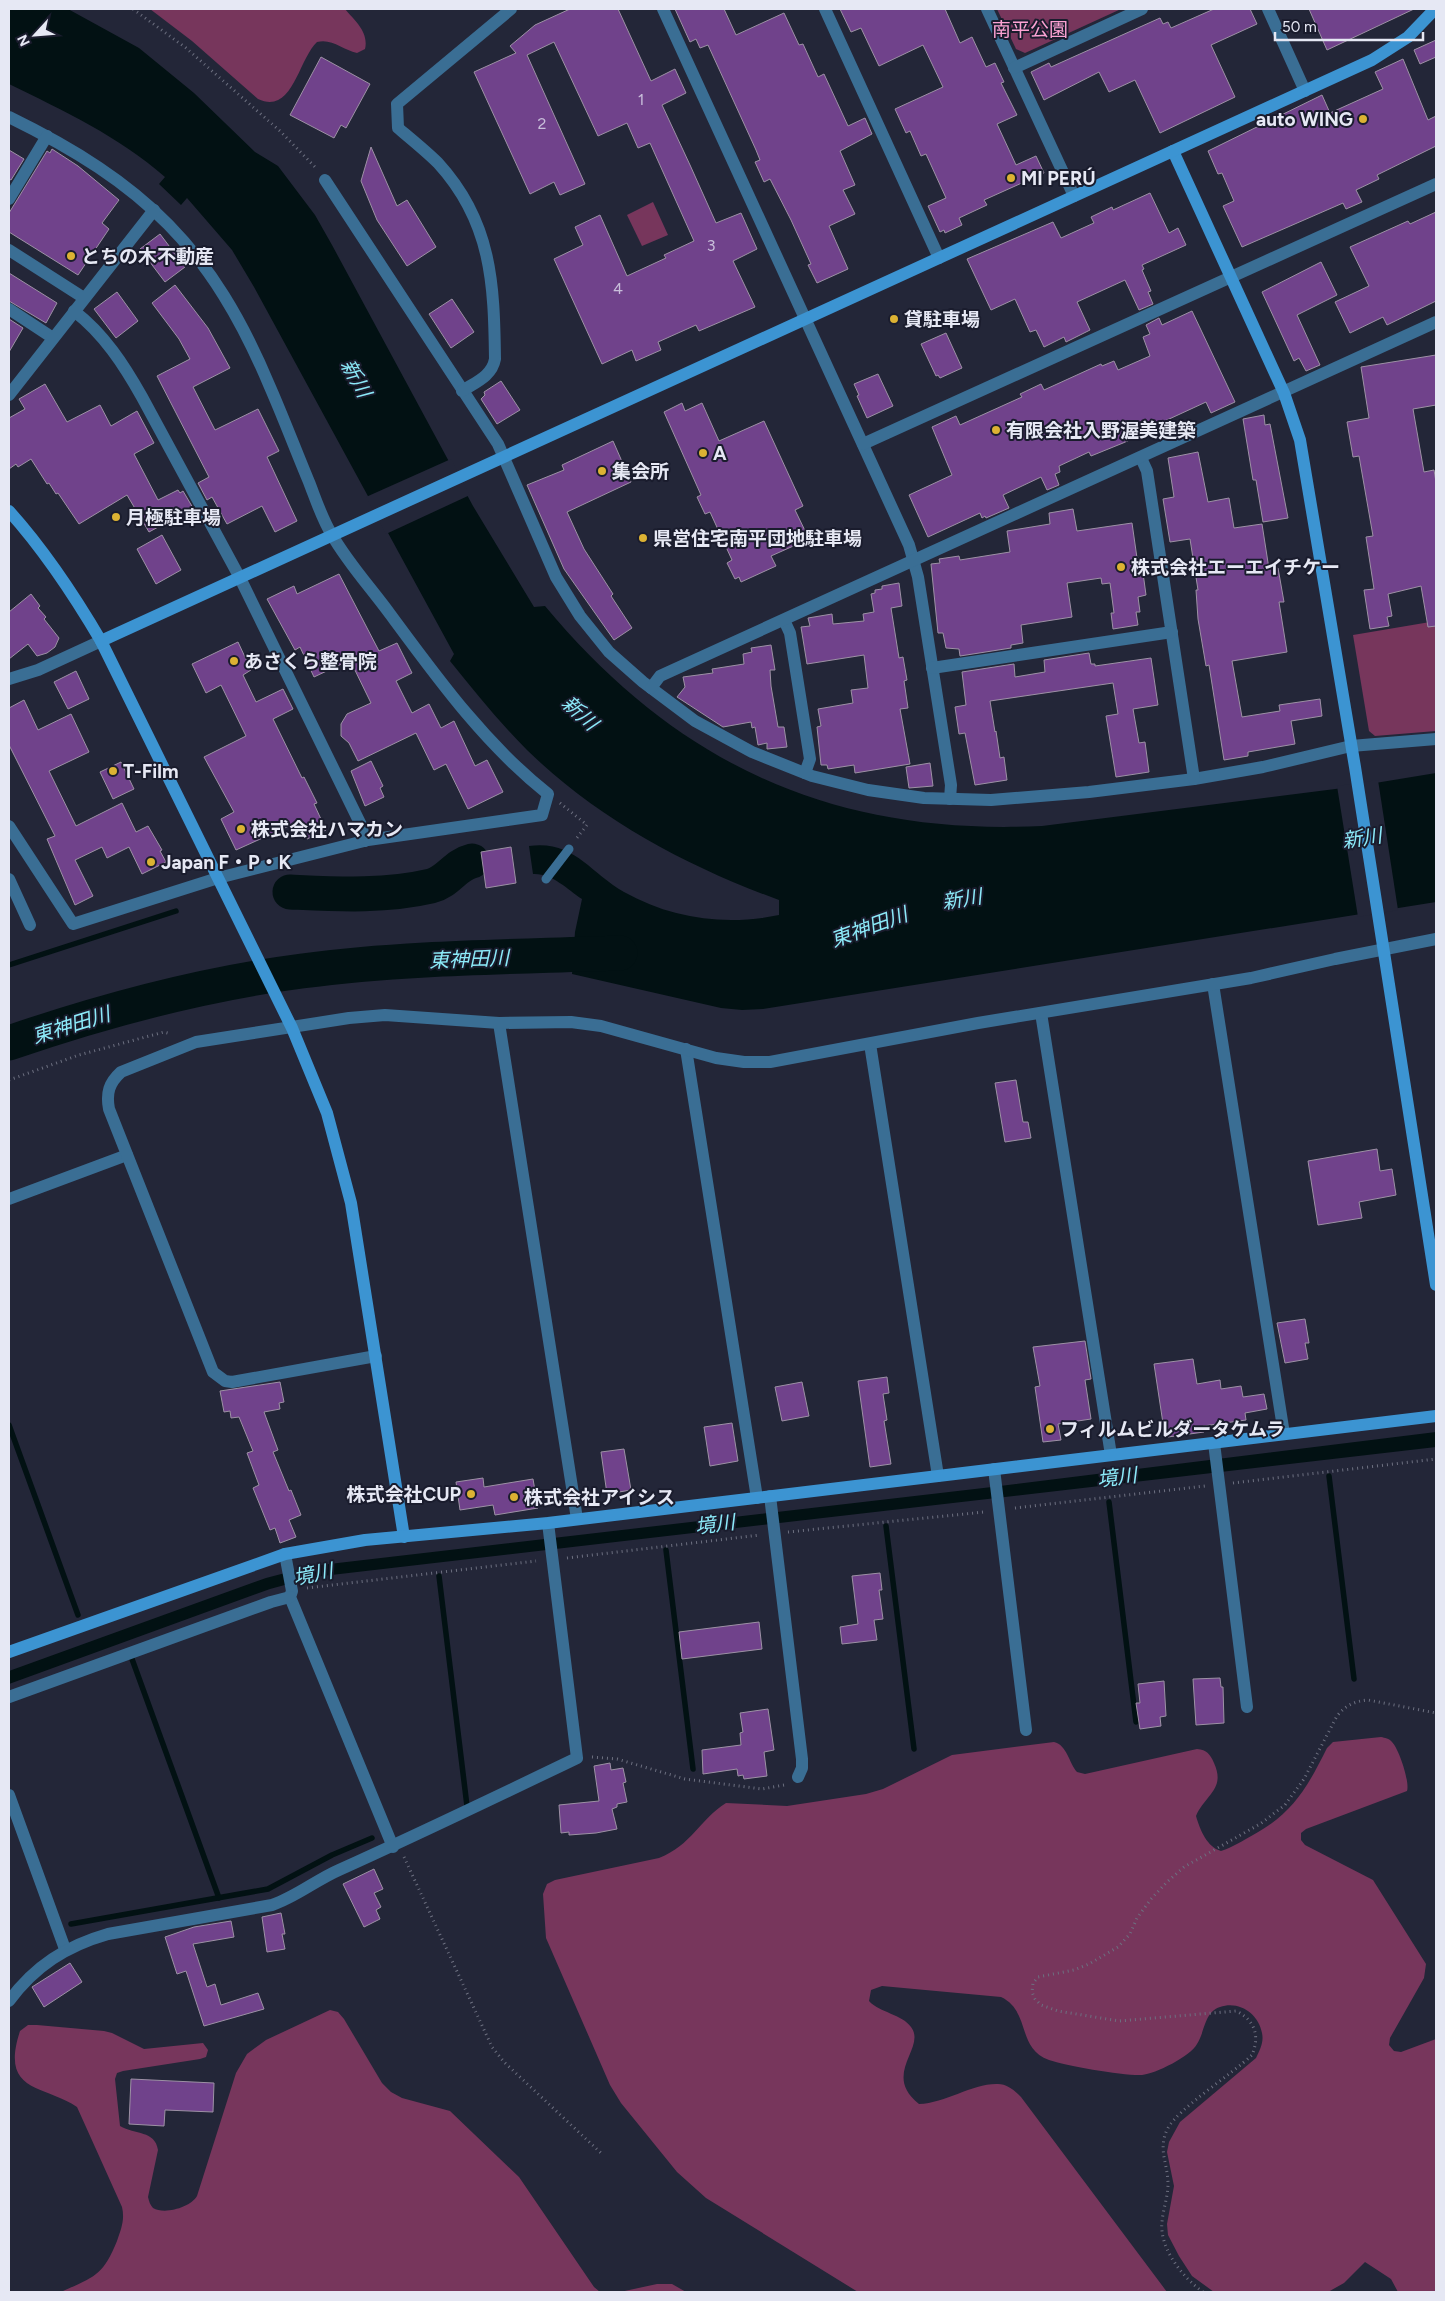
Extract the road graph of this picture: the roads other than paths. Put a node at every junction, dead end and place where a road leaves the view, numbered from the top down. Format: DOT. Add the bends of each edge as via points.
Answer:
graph roads {
  1 [pos="510,9"];
  2 [pos="663,9"];
  3 [pos="825,9"];
  4 [pos="987,9"];
  5 [pos="1142,9"];
  6 [pos="1268,9"];
  7 [pos="1435,9"];
  8 [pos="1014,68"];
  9 [pos="1305,91"];
  10 [pos="9,117"];
  11 [pos="47,136"];
  12 [pos="1173,151"];
  13 [pos="325,180"];
  14 [pos="1436,184"];
  15 [pos="1074,196"];
  16 [pos="9,199"];
  17 [pos="154,210"];
  18 [pos="9,250"];
  19 [pos="939,258"];
  20 [pos="1231,277"];
  21 [pos="84,298"];
  22 [pos="9,309"];
  23 [pos="74,310"];
  24 [pos="806,319"];
  25 [pos="1436,323"];
  26 [pos="53,338"];
  27 [pos="462,391"];
  28 [pos="1284,393"];
  29 [pos="9,395"];
  30 [pos="863,444"];
  31 [pos="504,457"];
  32 [pos="1141,458"];
  33 [pos="9,511"];
  34 [pos="332,536"];
  35 [pos="914,561"];
  36 [pos="240,578"];
  37 [pos="784,620"];
  38 [pos="1172,632"];
  39 [pos="101,642"];
  40 [pos="932,668"];
  41 [pos="9,679"];
  42 [pos="651,688"];
  43 [pos="1436,739"];
  44 [pos="1352,746"];
  45 [pos="805,773"];
  46 [pos="1194,778"];
  47 [pos="950,799"];
  48 [pos="9,826"];
  49 [pos="365,840"];
  50 [pos="569,848"];
  51 [pos="218,878"];
  52 [pos="9,879"];
  53 [pos="546,879"];
  54 [pos="30,926"];
  55 [pos="1436,939"];
  56 [pos="1383,949"];
  57 [pos="1212,984"];
  58 [pos="1041,1012"];
  59 [pos="499,1023"];
  60 [pos="292,1028"];
  61 [pos="870,1044"];
  62 [pos="686,1049"];
  63 [pos="127,1155"];
  64 [pos="9,1199"];
  65 [pos="1436,1285"];
  66 [pos="376,1356"];
  67 [pos="1436,1418"];
  68 [pos="1284,1434"];
  69 [pos="1215,1448"];
  70 [pos="1111,1455"];
  71 [pos="994,1475"];
  72 [pos="938,1476"];
  73 [pos="757,1498"];
  74 [pos="770,1501"];
  75 [pos="577,1519"];
  76 [pos="548,1528"];
  77 [pos="404,1536"];
  78 [pos="286,1560"];
  79 [pos="291,1592"];
  80 [pos="9,1652"];
  81 [pos="9,1698"];
  82 [pos="1247,1707"];
  83 [pos="1026,1730"];
  84 [pos="798,1777"];
  85 [pos="9,1795"];
  86 [pos="395,1846"];
  87 [pos="66,1950"];
  88 [pos="9,2001"];
  1 -- 27 [label="street" via="397,104 398,128 437,163 465,199 484,240 490,262 493,369"];
  2 -- 24 [label="street"];
  3 -- 19 [label="street"];
  4 -- 8 [label="street"];
  5 -- 8 [label="street"];
  6 -- 9 [label="street"];
  7 -- 9 [label="street" via="1391,50"];
  8 -- 15 [label="street"];
  9 -- 12 [label="street"];
  10 -- 11 [label="street"];
  11 -- 16 [label="street"];
  11 -- 17 [label="street" via="101,168"];
  12 -- 15 [label="street"];
  12 -- 20 [label="street"];
  13 -- 27 [label="street"];
  14 -- 20 [label="street"];
  15 -- 19 [label="street"];
  17 -- 21 [label="street"];
  17 -- 34 [label="street" via="195,254 233,309 258,360"];
  18 -- 21 [label="street"];
  19 -- 24 [label="street"];
  20 -- 28 [label="street"];
  20 -- 30 [label="street"];
  21 -- 23 [label="street"];
  22 -- 26 [label="street"];
  23 -- 26 [label="street"];
  23 -- 36 [label="street" via="106,341 126,368"];
  24 -- 30 [label="street"];
  24 -- 31 [label="street"];
  25 -- 28 [label="street"];
  26 -- 29 [label="street"];
  27 -- 31 [label="street"];
  28 -- 32 [label="street"];
  28 -- 44 [label="street" via="1306,468"];
  30 -- 35 [label="street"];
  31 -- 34 [label="street"];
  31 -- 42 [label="street" via="567,597 609,652"];
  32 -- 35 [label="street"];
  32 -- 38 [label="street" via="1147,472"];
  33 -- 39 [label="street" via="52,563"];
  34 -- 36 [label="street"];
  34 -- 49 [label="street" via="466,715 506,758 548,794 542,815"];
  35 -- 37 [label="street"];
  35 -- 40 [label="street"];
  36 -- 39 [label="street"];
  36 -- 49 [label="street" via="361,825"];
  37 -- 42 [label="street" via="660,676"];
  37 -- 45 [label="street" via="790,633 810,759"];
  38 -- 40 [label="street"];
  38 -- 46 [label="street"];
  39 -- 41 [label="street"];
  39 -- 51 [label="street"];
  40 -- 47 [label="street" via="951,785"];
  42 -- 45 [label="street" via="695,721 723,737"];
  43 -- 44 [label="street"];
  44 -- 46 [label="street" via="1263,767"];
  44 -- 56 [label="street"];
  45 -- 47 [label="street" via="868,790"];
  46 -- 47 [label="street" via="1040,797"];
  48 -- 51 [label="street" via="73,924"];
  49 -- 51 [label="street"];
  50 -- 53 [label="lane"];
  51 -- 60 [label="street"];
  52 -- 54 [label="street"];
  55 -- 56 [label="street"];
  56 -- 57 [label="street"];
  56 -- 65 [label="street"];
  57 -- 58 [label="street"];
  57 -- 68 [label="street"];
  58 -- 61 [label="street"];
  58 -- 70 [label="street"];
  59 -- 60 [label="street" via="385,1015"];
  59 -- 62 [label="street" via="571,1022 601,1026"];
  59 -- 75 [label="street"];
  60 -- 63 [label="street" via="196,1042 121,1072 109,1088 108,1104"];
  60 -- 66 [label="street" via="317,1084 342,1165"];
  61 -- 62 [label="street" via="770,1062 716,1058"];
  61 -- 72 [label="street"];
  62 -- 73 [label="street"];
  63 -- 64 [label="street"];
  63 -- 66 [label="street" via="210,1366 218,1378 232,1382"];
  66 -- 77 [label="street"];
  67 -- 68 [label="street"];
  68 -- 69 [label="street"];
  69 -- 70 [label="street"];
  69 -- 82 [label="street"];
  70 -- 71 [label="street"];
  71 -- 72 [label="street"];
  71 -- 83 [label="street"];
  72 -- 74 [label="street"];
  73 -- 74 [label="street"];
  73 -- 75 [label="street"];
  74 -- 84 [label="street" via="802,1758"];
  75 -- 76 [label="street"];
  76 -- 77 [label="street"];
  76 -- 86 [label="street" via="577,1758"];
  77 -- 78 [label="street"];
  78 -- 79 [label="street"];
  78 -- 80 [label="street"];
  79 -- 81 [label="street"];
  79 -- 86 [label="street"];
  85 -- 87 [label="street"];
  86 -- 87 [label="street" via="339,1870 272,1905 108,1934"];
  87 -- 88 [label="street" via="34,1972"];
}
